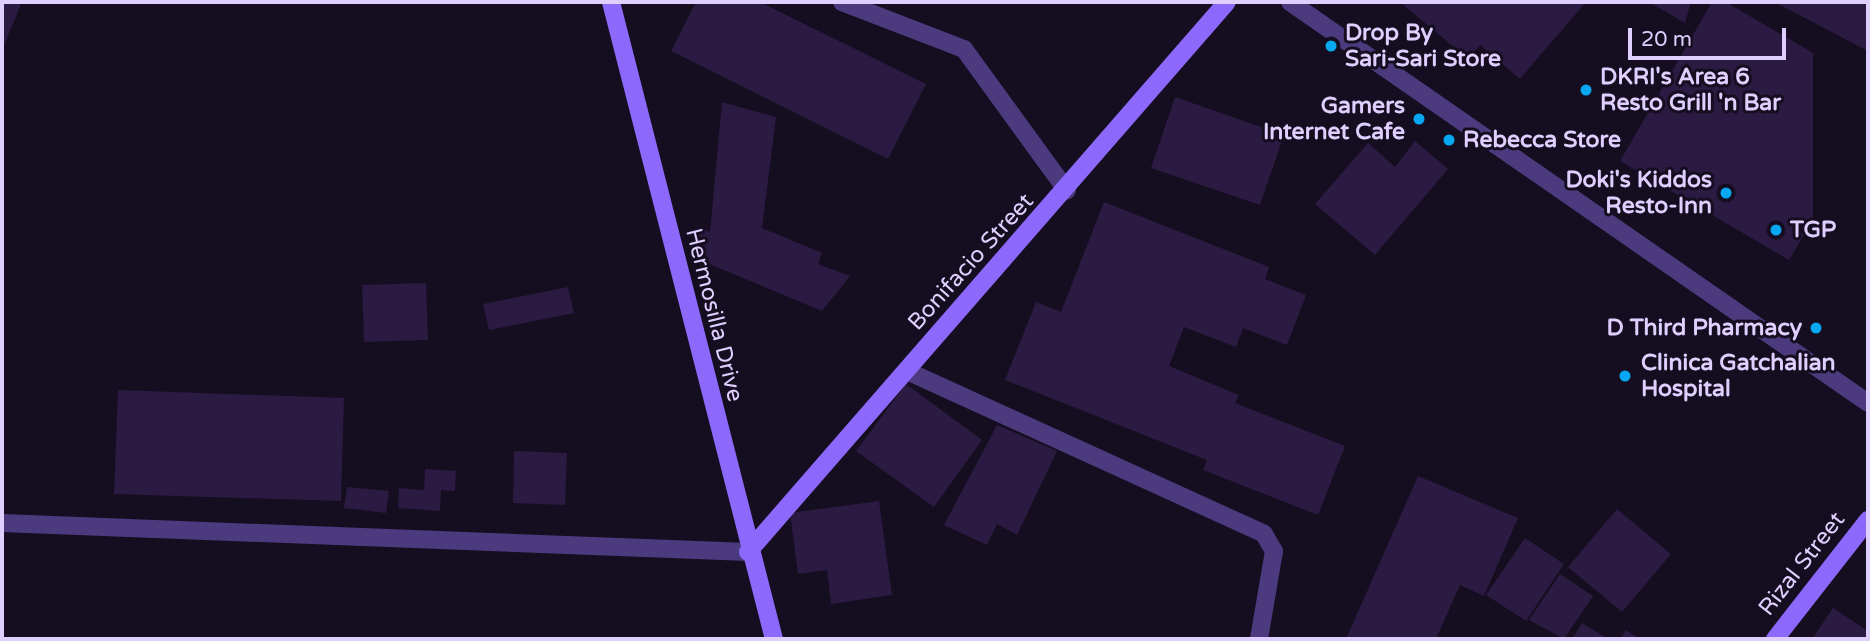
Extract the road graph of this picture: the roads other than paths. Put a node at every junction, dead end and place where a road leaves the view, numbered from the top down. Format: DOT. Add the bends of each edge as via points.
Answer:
graph roads {
  1 [pos="611,2"];
  2 [pos="842,2"];
  3 [pos="1227,2"];
  4 [pos="1290,2"];
  5 [pos="1067,191"];
  6 [pos="906,371"];
  7 [pos="1868,403"];
  8 [pos="1868,520"];
  9 [pos="2,523"];
  10 [pos="748,552"];
  11 [pos="774,639"];
  12 [pos="1259,639"];
  13 [pos="1775,639"];
  1 -- 10 [label="street, Hermosilla Drive"];
  2 -- 5 [label="street" via="964,49"];
  3 -- 5 [label="street, Bonifacio Street"];
  4 -- 7 [label="street"];
  5 -- 6 [label="street, Bonifacio Street"];
  6 -- 10 [label="street, Bonifacio Street"];
  6 -- 12 [label="street" via="1264,534 1274,551"];
  8 -- 13 [label="street, Rizal Street"];
  9 -- 10 [label="street"];
  10 -- 11 [label="street, Hermosilla Drive"];
}
